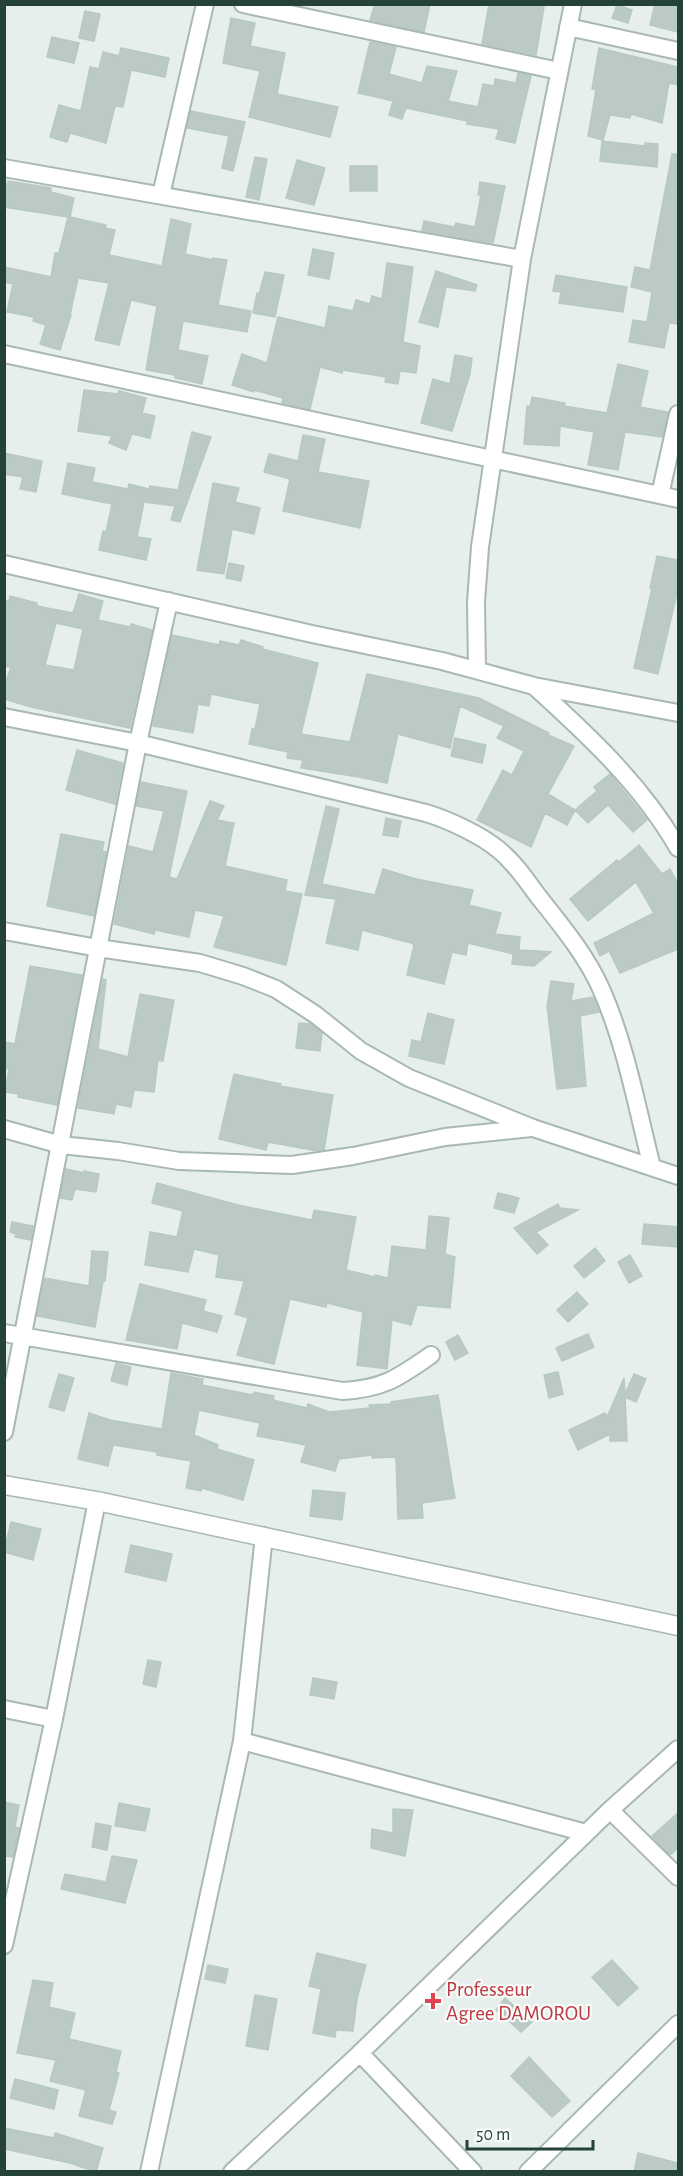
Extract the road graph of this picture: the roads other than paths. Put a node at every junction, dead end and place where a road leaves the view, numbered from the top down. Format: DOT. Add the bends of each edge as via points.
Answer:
graph roads {
  1 [pos="205,4"];
  2 [pos="243,4"];
  3 [pos="573,4"];
  4 [pos="568,27"];
  5 [pos="678,51"];
  6 [pos="559,71"];
  7 [pos="4,168"];
  8 [pos="161,195"];
  9 [pos="522,259"];
  10 [pos="4,354"];
  11 [pos="678,414"];
  12 [pos="494,460"];
  13 [pos="660,495"];
  14 [pos="678,499"];
  15 [pos="4,564"];
  16 [pos="169,601"];
  17 [pos="477,670"];
  18 [pos="534,686"];
  19 [pos="678,713"];
  20 [pos="4,717"];
  21 [pos="138,743"];
  22 [pos="678,848"];
  23 [pos="4,931"];
  24 [pos="98,948"];
  25 [pos="533,1128"];
  26 [pos="4,1129"];
  27 [pos="61,1145"];
  28 [pos="652,1167"];
  29 [pos="678,1176"];
  30 [pos="4,1333"];
  31 [pos="21,1337"];
  32 [pos="431,1355"];
  33 [pos="4,1432"];
  34 [pos="4,1485"];
  35 [pos="97,1501"];
  36 [pos="264,1536"];
  37 [pos="678,1626"];
  38 [pos="4,1709"];
  39 [pos="54,1719"];
  40 [pos="242,1741"];
  41 [pos="678,1749"];
  42 [pos="610,1810"];
  43 [pos="586,1833"];
  44 [pos="678,1877"];
  45 [pos="9,1897"];
  46 [pos="4,1945"];
  47 [pos="678,2024"];
  48 [pos="360,2053"];
  49 [pos="149,2172"];
  50 [pos="232,2172"];
  51 [pos="473,2172"];
  52 [pos="528,2172"];
  1 -- 8 [label="street"];
  2 -- 6 [label="street"];
  3 -- 4 [label="street"];
  4 -- 5 [label="street"];
  4 -- 6 [label="street"];
  6 -- 9 [label="street"];
  7 -- 8 [label="street"];
  8 -- 9 [label="street"];
  9 -- 12 [label="street"];
  10 -- 12 [label="street"];
  11 -- 13 [label="street"];
  12 -- 13 [label="street"];
  12 -- 17 [label="street" via="478,573"];
  13 -- 14 [label="street"];
  15 -- 16 [label="street"];
  16 -- 17 [label="street"];
  16 -- 21 [label="street"];
  17 -- 18 [label="street"];
  18 -- 19 [label="street"];
  18 -- 22 [label="street" via="622,772"];
  20 -- 21 [label="street"];
  21 -- 24 [label="street"];
  21 -- 28 [label="street" via="426,813 500,850 575,944 601,988 615,1026"];
  23 -- 24 [label="street"];
  24 -- 25 [label="street" via="200,963 276,989 361,1051 409,1078"];
  24 -- 27 [label="street"];
  25 -- 27 [label="street" via="445,1137 292,1165 179,1161"];
  25 -- 28 [label="street"];
  26 -- 27 [label="street"];
  27 -- 31 [label="street"];
  28 -- 29 [label="street"];
  30 -- 31 [label="street"];
  31 -- 32 [label="street" via="342,1391 382,1385"];
  31 -- 33 [label="street"];
  34 -- 35 [label="street"];
  35 -- 36 [label="street"];
  35 -- 39 [label="street"];
  36 -- 37 [label="street"];
  36 -- 40 [label="street"];
  38 -- 39 [label="street"];
  39 -- 45 [label="street"];
  40 -- 43 [label="street"];
  40 -- 49 [label="street"];
  41 -- 42 [label="street"];
  42 -- 43 [label="street"];
  42 -- 44 [label="street"];
  43 -- 48 [label="street"];
  45 -- 46 [label="street"];
  47 -- 52 [label="street"];
  48 -- 50 [label="street"];
  48 -- 51 [label="street"];
}
